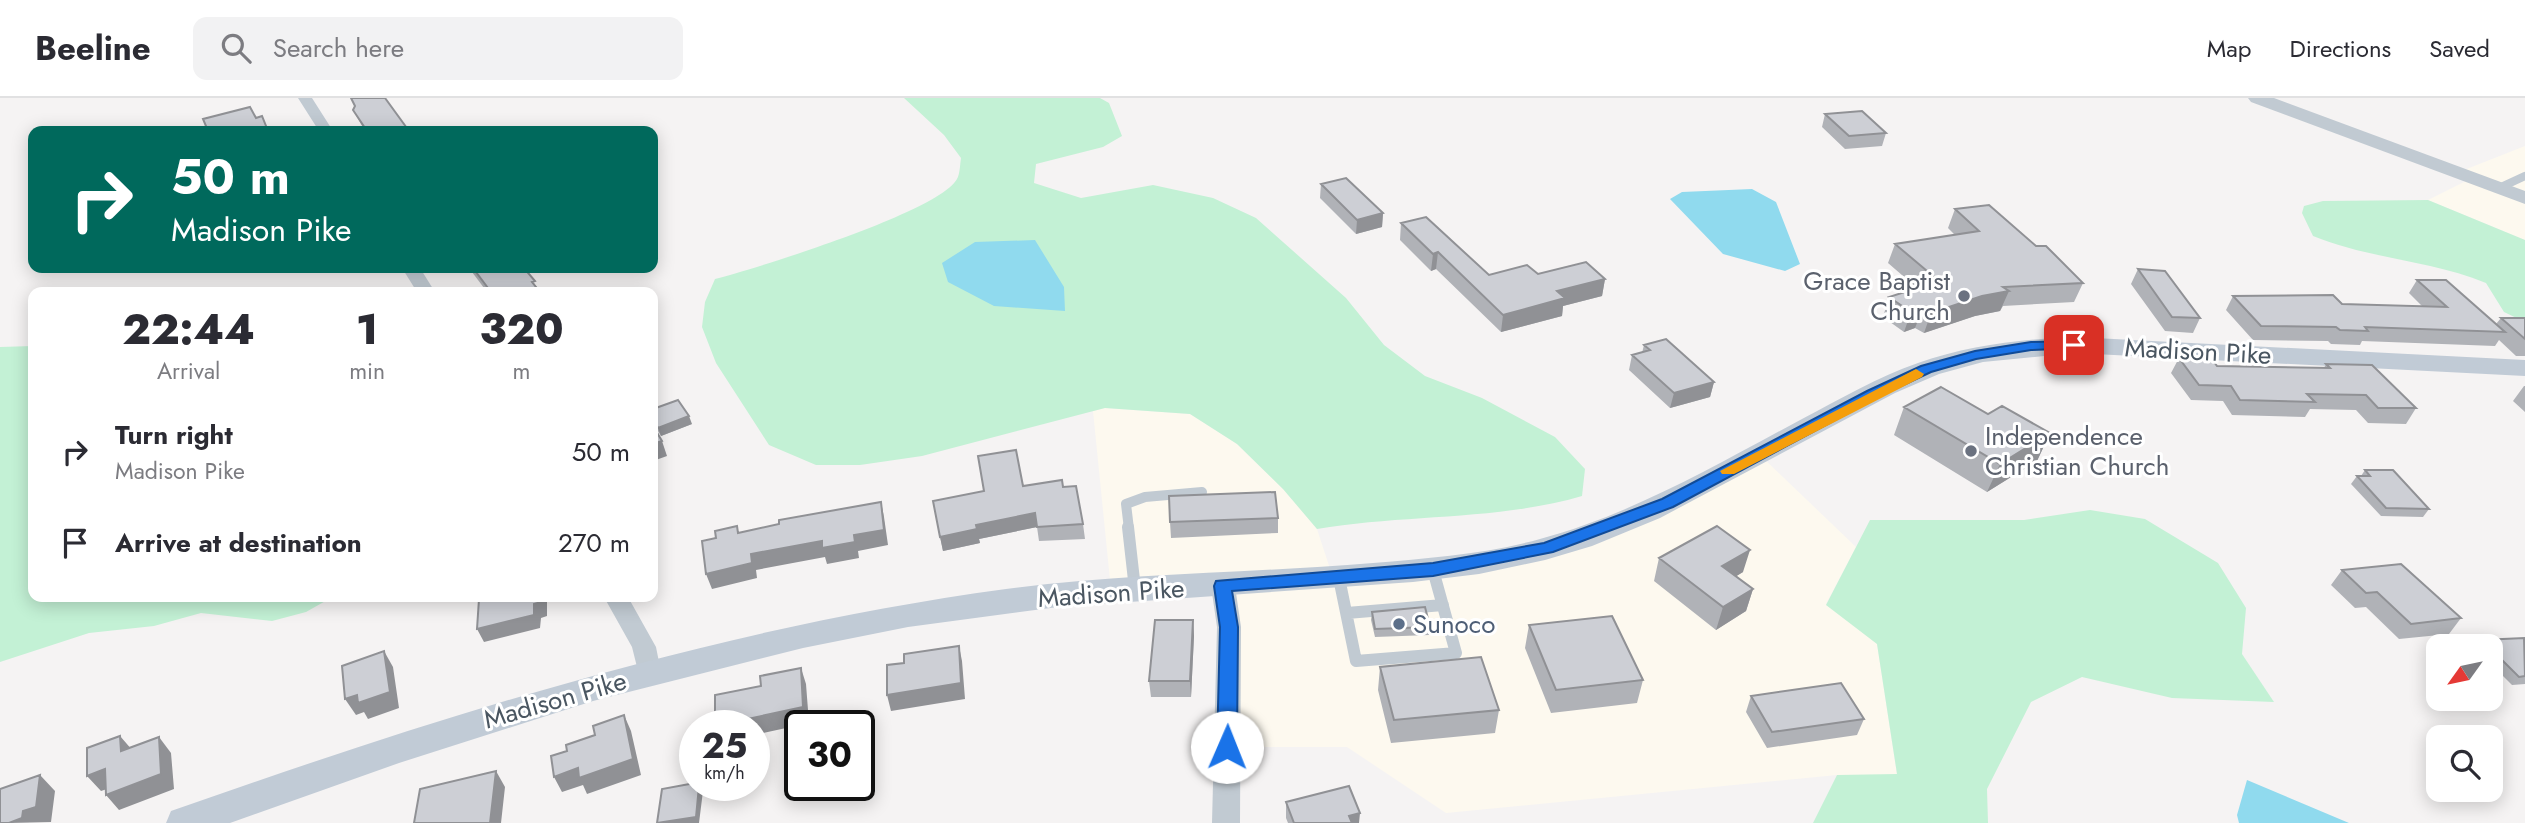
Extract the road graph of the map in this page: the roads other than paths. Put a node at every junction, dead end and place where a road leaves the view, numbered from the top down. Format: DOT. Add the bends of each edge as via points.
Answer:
graph roads {
  1 [pos="305,98"];
  2 [pos="2257,98"];
  3 [pos="323,126"];
  4 [pos="2525,176"];
  5 [pos="2498,188"];
  6 [pos="2525,198"];
  7 [pos="2525,368"];
  8 [pos="1202,492"];
  9 [pos="1433,569"];
  10 [pos="1339,578"];
  11 [pos="1223,586"];
  12 [pos="1135,589"];
  13 [pos="619,602"];
  14 [pos="1443,605"];
  15 [pos="1347,613"];
  16 [pos="649,672"];
  17 [pos="184,823"];
  18 [pos="1226,823"];
  1 -- 3 [label="street"];
  2 -- 5 [label="street"];
  4 -- 5 [label="lane"];
  5 -- 6 [label="street"];
  7 -- 9 [label="main road, Madison Pike" via="2074,345 1975,355 1926,369 1872,394 1667,503 1599,531 1500,559"];
  8 -- 12 [label="lane" via="1126,504"];
  9 -- 10 [label="main road, Madison Pike"];
  9 -- 14 [label="lane"];
  10 -- 11 [label="main road, Madison Pike"];
  10 -- 15 [label="lane"];
  11 -- 12 [label="main road, Madison Pike"];
  11 -- 18 [label="street" via="1229,627"];
  12 -- 16 [label="main road, Madison Pike" via="1011,600 912,616"];
  13 -- 16 [label="street" via="644,647"];
  14 -- 15 [label="lane"];
  14 -- 15 [label="lane" via="1456,653 1356,661"];
  16 -- 17 [label="main road, Madison Pike" via="425,738"];
}
